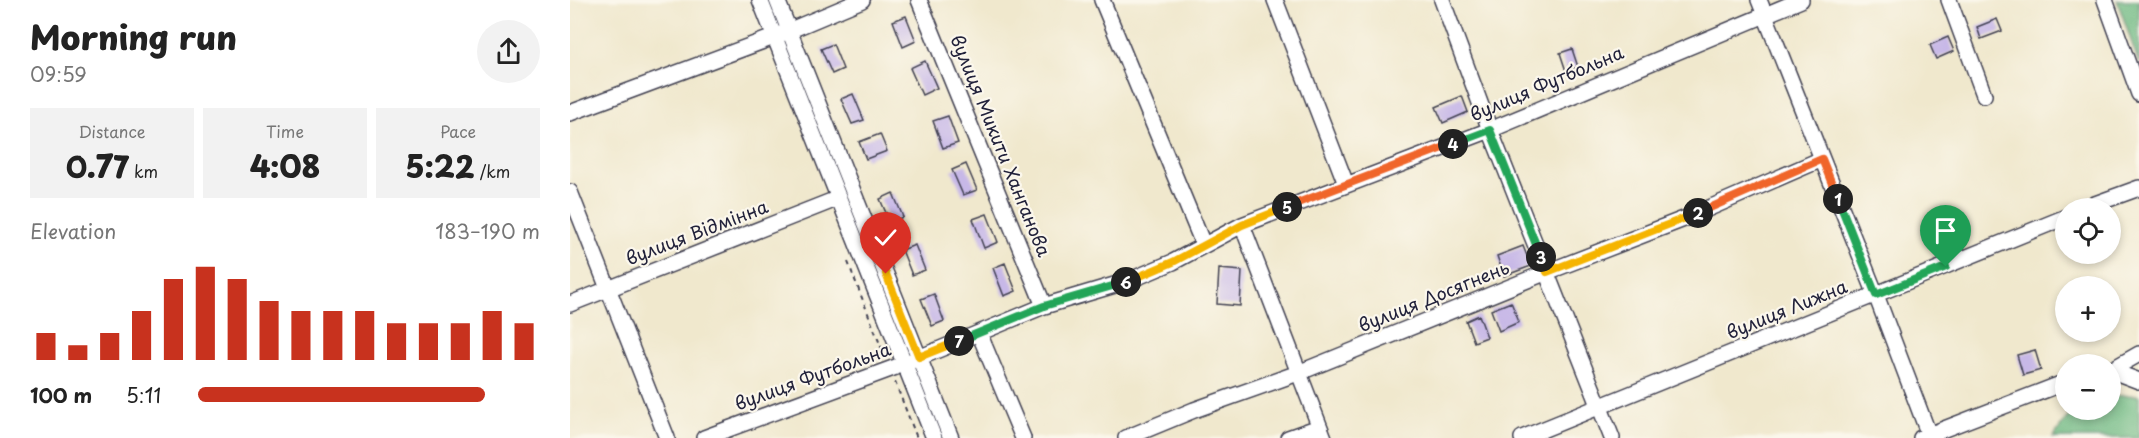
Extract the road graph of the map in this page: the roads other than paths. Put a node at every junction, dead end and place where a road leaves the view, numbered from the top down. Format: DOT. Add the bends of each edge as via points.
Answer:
graph roads {
  1 [pos="760,0"];
  2 [pos="777,0"];
  3 [pos="862,0"];
  4 [pos="919,0"];
  5 [pos="1102,0"];
  6 [pos="1275,0"];
  7 [pos="1442,0"];
  8 [pos="1759,0"];
  9 [pos="1801,0"];
  10 [pos="1949,0"];
  11 [pos="2105,0"];
  12 [pos="1764,15"];
  13 [pos="789,30"];
  14 [pos="774,37"];
  15 [pos="2139,94"];
  16 [pos="1984,95"];
  17 [pos="570,113"];
  18 [pos="1490,130"];
  19 [pos="1822,159"];
  20 [pos="1346,184"];
  21 [pos="2139,188"];
  22 [pos="570,192"];
  23 [pos="839,198"];
  24 [pos="2112,198"];
  25 [pos="2055,222"];
  26 [pos="1242,225"];
  27 [pos="1203,244"];
  28 [pos="1547,272"];
  29 [pos="609,288"];
  30 [pos="1876,295"];
  31 [pos="570,303"];
  32 [pos="1044,306"];
  33 [pos="979,333"];
  34 [pos="2139,354"];
  35 [pos="919,357"];
  36 [pos="904,364"];
  37 [pos="2121,364"];
  38 [pos="1298,373"];
  39 [pos="2121,374"];
  40 [pos="2139,381"];
  41 [pos="2055,386"];
  42 [pos="1600,408"];
  43 [pos="1321,432"];
  44 [pos="1925,437"];
  45 [pos="667,438"];
  46 [pos="705,438"];
  47 [pos="934,438"];
  48 [pos="951,438"];
  49 [pos="1023,438"];
  50 [pos="1126,438"];
  51 [pos="1288,438"];
  52 [pos="1522,438"];
  53 [pos="1612,438"];
  1 -- 14 [label="street"];
  2 -- 13 [label="street"];
  3 -- 13 [label="street"];
  4 -- 32 [label="street, вулиця Микити Ханганова"];
  5 -- 27 [label="street"];
  6 -- 20 [label="street"];
  7 -- 18 [label="street"];
  8 -- 12 [label="street"];
  9 -- 12 [label="street, вулиця Футбольна"];
  10 -- 16 [label="street"];
  11 -- 15 [label="street"];
  12 -- 18 [label="street, вулиця Футбольна"];
  12 -- 19 [label="street"];
  13 -- 14 [label="street"];
  13 -- 35 [label="street"];
  14 -- 17 [label="street"];
  14 -- 23 [label="street"];
  18 -- 20 [label="street, вулиця Футбольна"];
  18 -- 28 [label="street"];
  19 -- 28 [label="street, вулиця Досягнень" via="1684,219"];
  19 -- 30 [label="street"];
  20 -- 26 [label="street, вулиця Футбольна"];
  21 -- 24 [label="street"];
  22 -- 29 [label="street"];
  23 -- 29 [label="street, вулиця Відмінна"];
  23 -- 36 [label="street"];
  25 -- 30 [label="street, вулиця Лижна"];
  26 -- 27 [label="street, вулиця Футбольна"];
  26 -- 38 [label="street"];
  27 -- 32 [label="street, вулиця Футбольна" via="1128,281"];
  28 -- 38 [label="street, вулиця Досягнень"];
  28 -- 42 [label="street"];
  29 -- 31 [label="street, вулиця Відмінна"];
  29 -- 45 [label="street"];
  30 -- 42 [label="street, вулиця Лижна"];
  30 -- 44 [label="street"];
  32 -- 33 [label="street, вулиця Футбольна"];
  33 -- 35 [label="street, вулиця Футбольна"];
  33 -- 49 [label="street"];
  34 -- 37 [label="street"];
  35 -- 36 [label="street, вулиця Футбольна"];
  35 -- 48 [label="street"];
  36 -- 46 [label="street, вулиця Футбольна"];
  36 -- 47 [label="street"];
  38 -- 43 [label="street"];
  38 -- 50 [label="street, вулиця Досягнень"];
  39 -- 40 [label="street"];
  41 -- 44 [label="street"];
  42 -- 52 [label="street, вулиця Лижна"];
  42 -- 53 [label="street"];
  43 -- 51 [label="street"];
}
